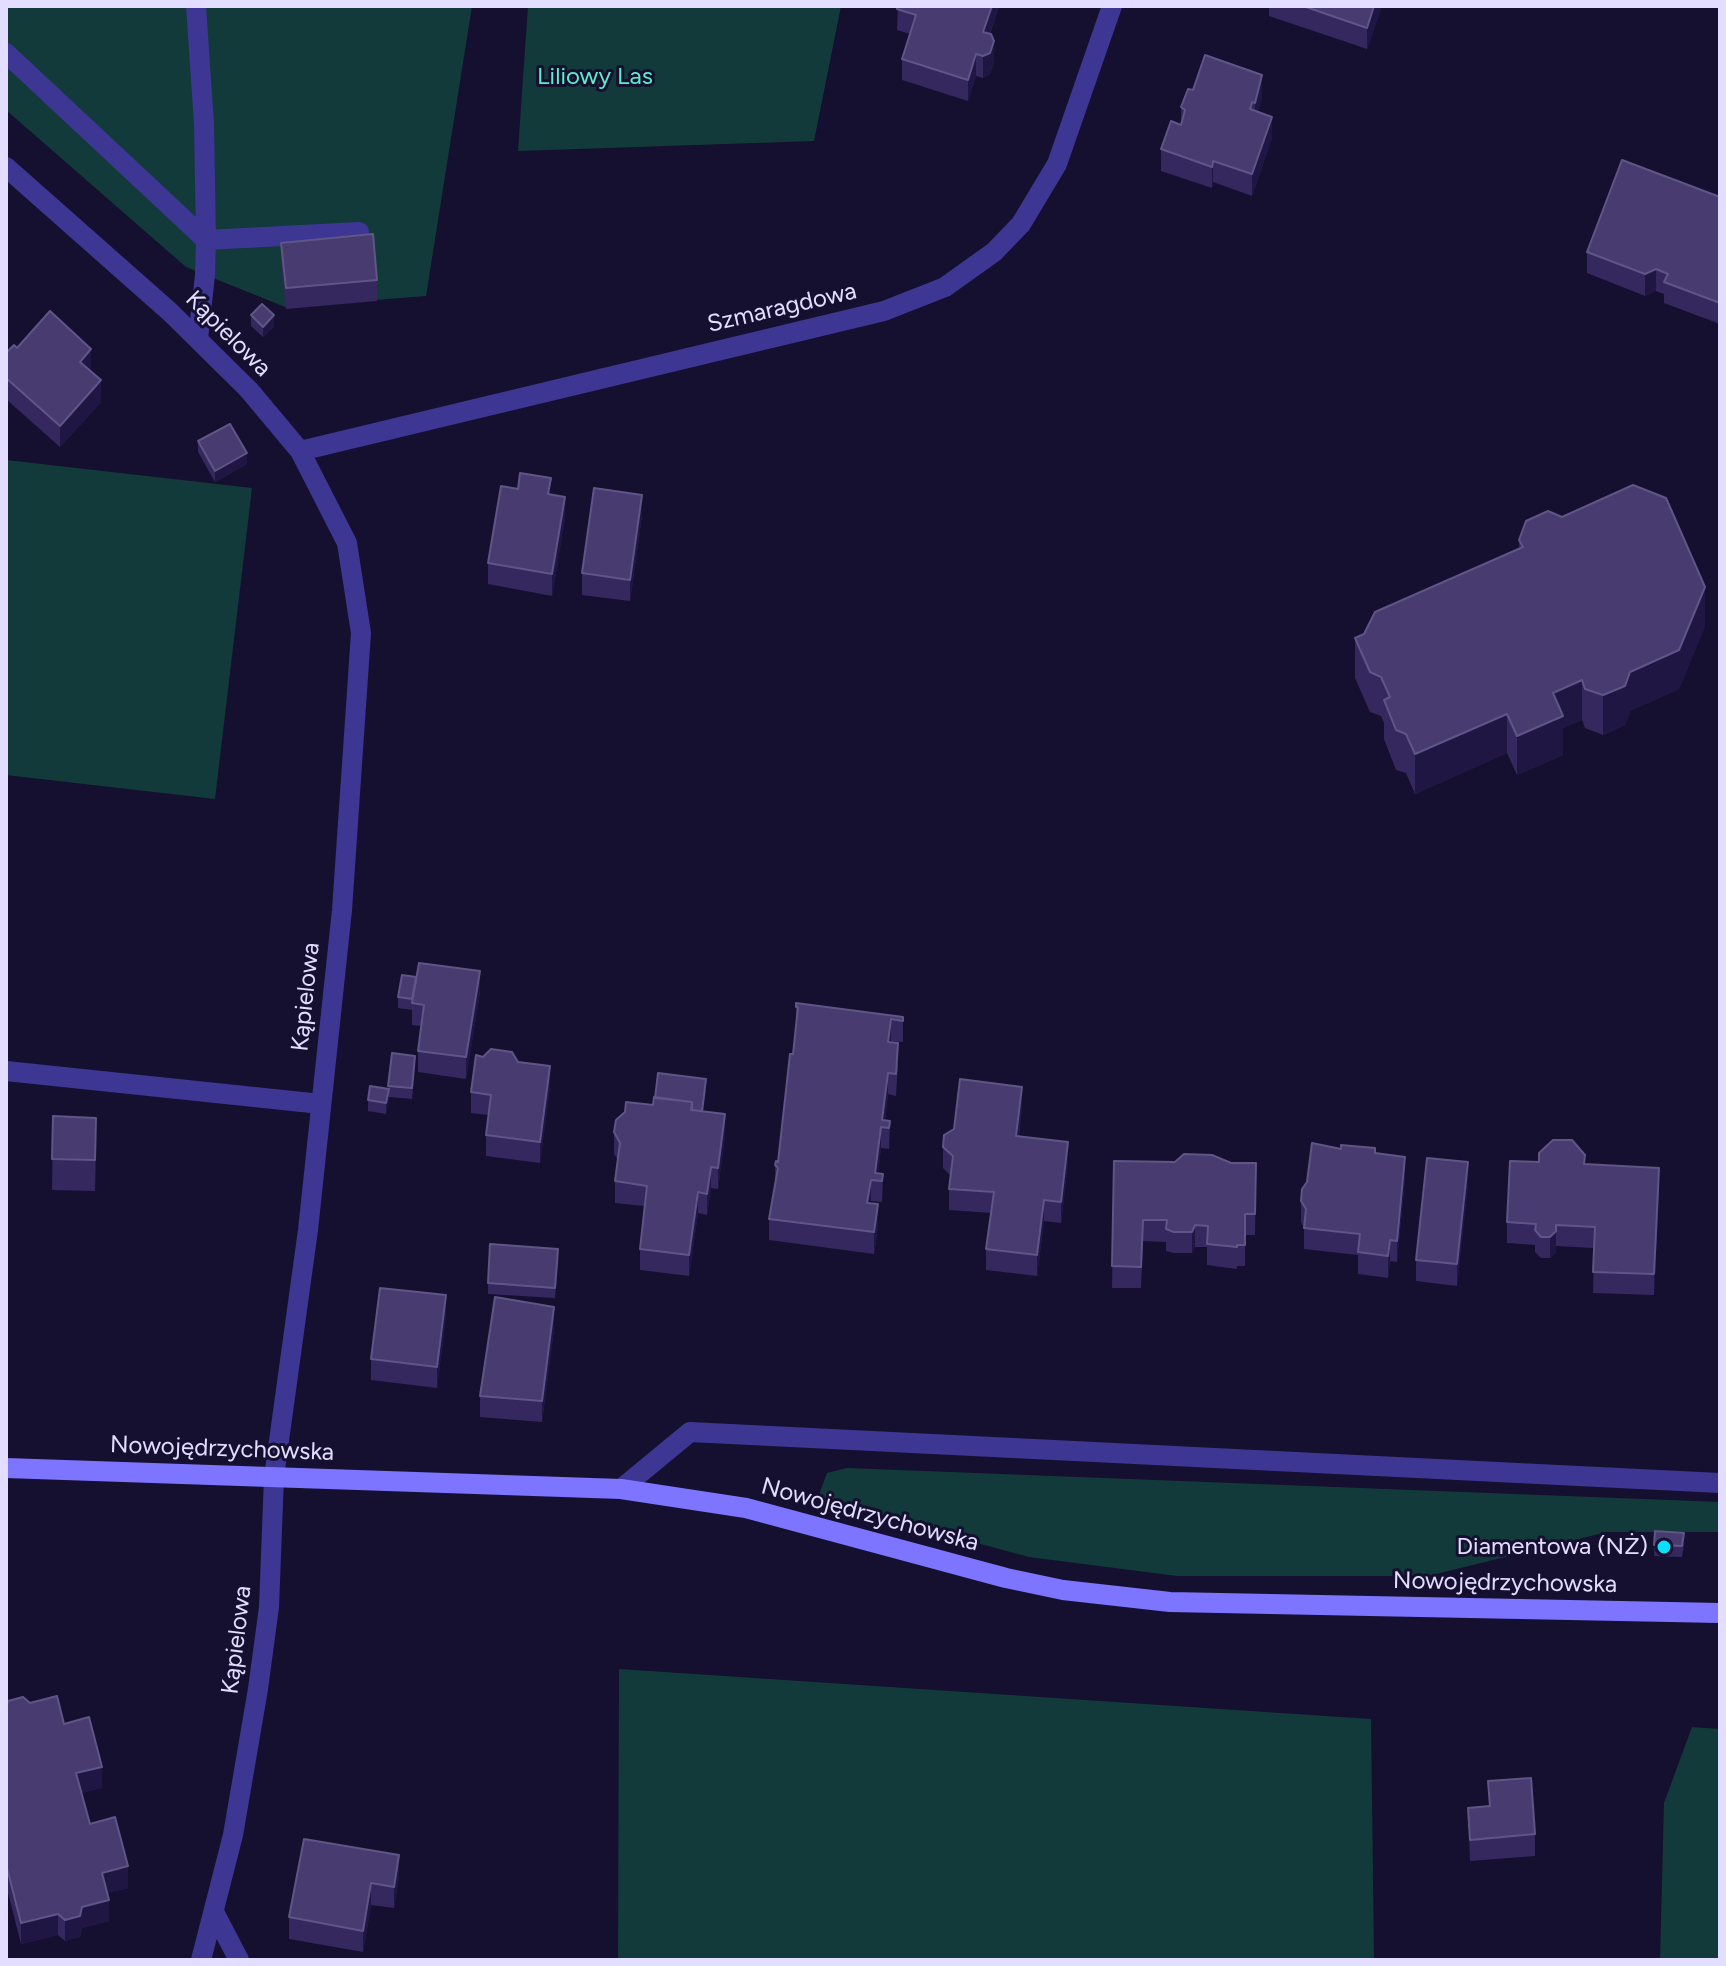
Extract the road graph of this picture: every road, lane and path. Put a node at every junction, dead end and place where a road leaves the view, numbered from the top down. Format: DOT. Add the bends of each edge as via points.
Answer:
graph roads {
  1 [pos="196,6"];
  2 [pos="1112,6"];
  3 [pos="6,53"];
  4 [pos="6,167"];
  5 [pos="359,232"];
  6 [pos="206,240"];
  7 [pos="198,339"];
  8 [pos="300,451"];
  9 [pos="6,1071"];
  10 [pos="321,1104"];
  11 [pos="6,1468"];
  12 [pos="274,1477"];
  13 [pos="1720,1483"];
  14 [pos="621,1489"];
  15 [pos="1720,1613"];
  16 [pos="215,1914"];
  17 [pos="201,1960"];
  18 [pos="239,1960"];
  1 -- 6 [label="street"];
  2 -- 8 [label="street, Szmaragdowa" via="1057,164 1021,224 994,252 945,287 884,311"];
  3 -- 6 [label="street"];
  4 -- 7 [label="street, Kąpielowa"];
  5 -- 6 [label="street"];
  6 -- 7 [label="street"];
  7 -- 8 [label="street, Kąpielowa"];
  8 -- 10 [label="street, Kąpielowa" via="347,543 361,633 342,910"];
  9 -- 10 [label="street"];
  10 -- 12 [label="street, Kąpielowa"];
  11 -- 12 [label="street, Nowojędrzychowska"];
  12 -- 14 [label="street, Nowojędrzychowska"];
  12 -- 16 [label="street, Kąpielowa" via="269,1607 258,1689"];
  13 -- 14 [label="street" via="690,1432"];
  14 -- 15 [label="street, Nowojędrzychowska" via="746,1508 1063,1590 1221,1604"];
  16 -- 17 [label="street, Kąpielowa"];
  16 -- 18 [label="street"];
}
